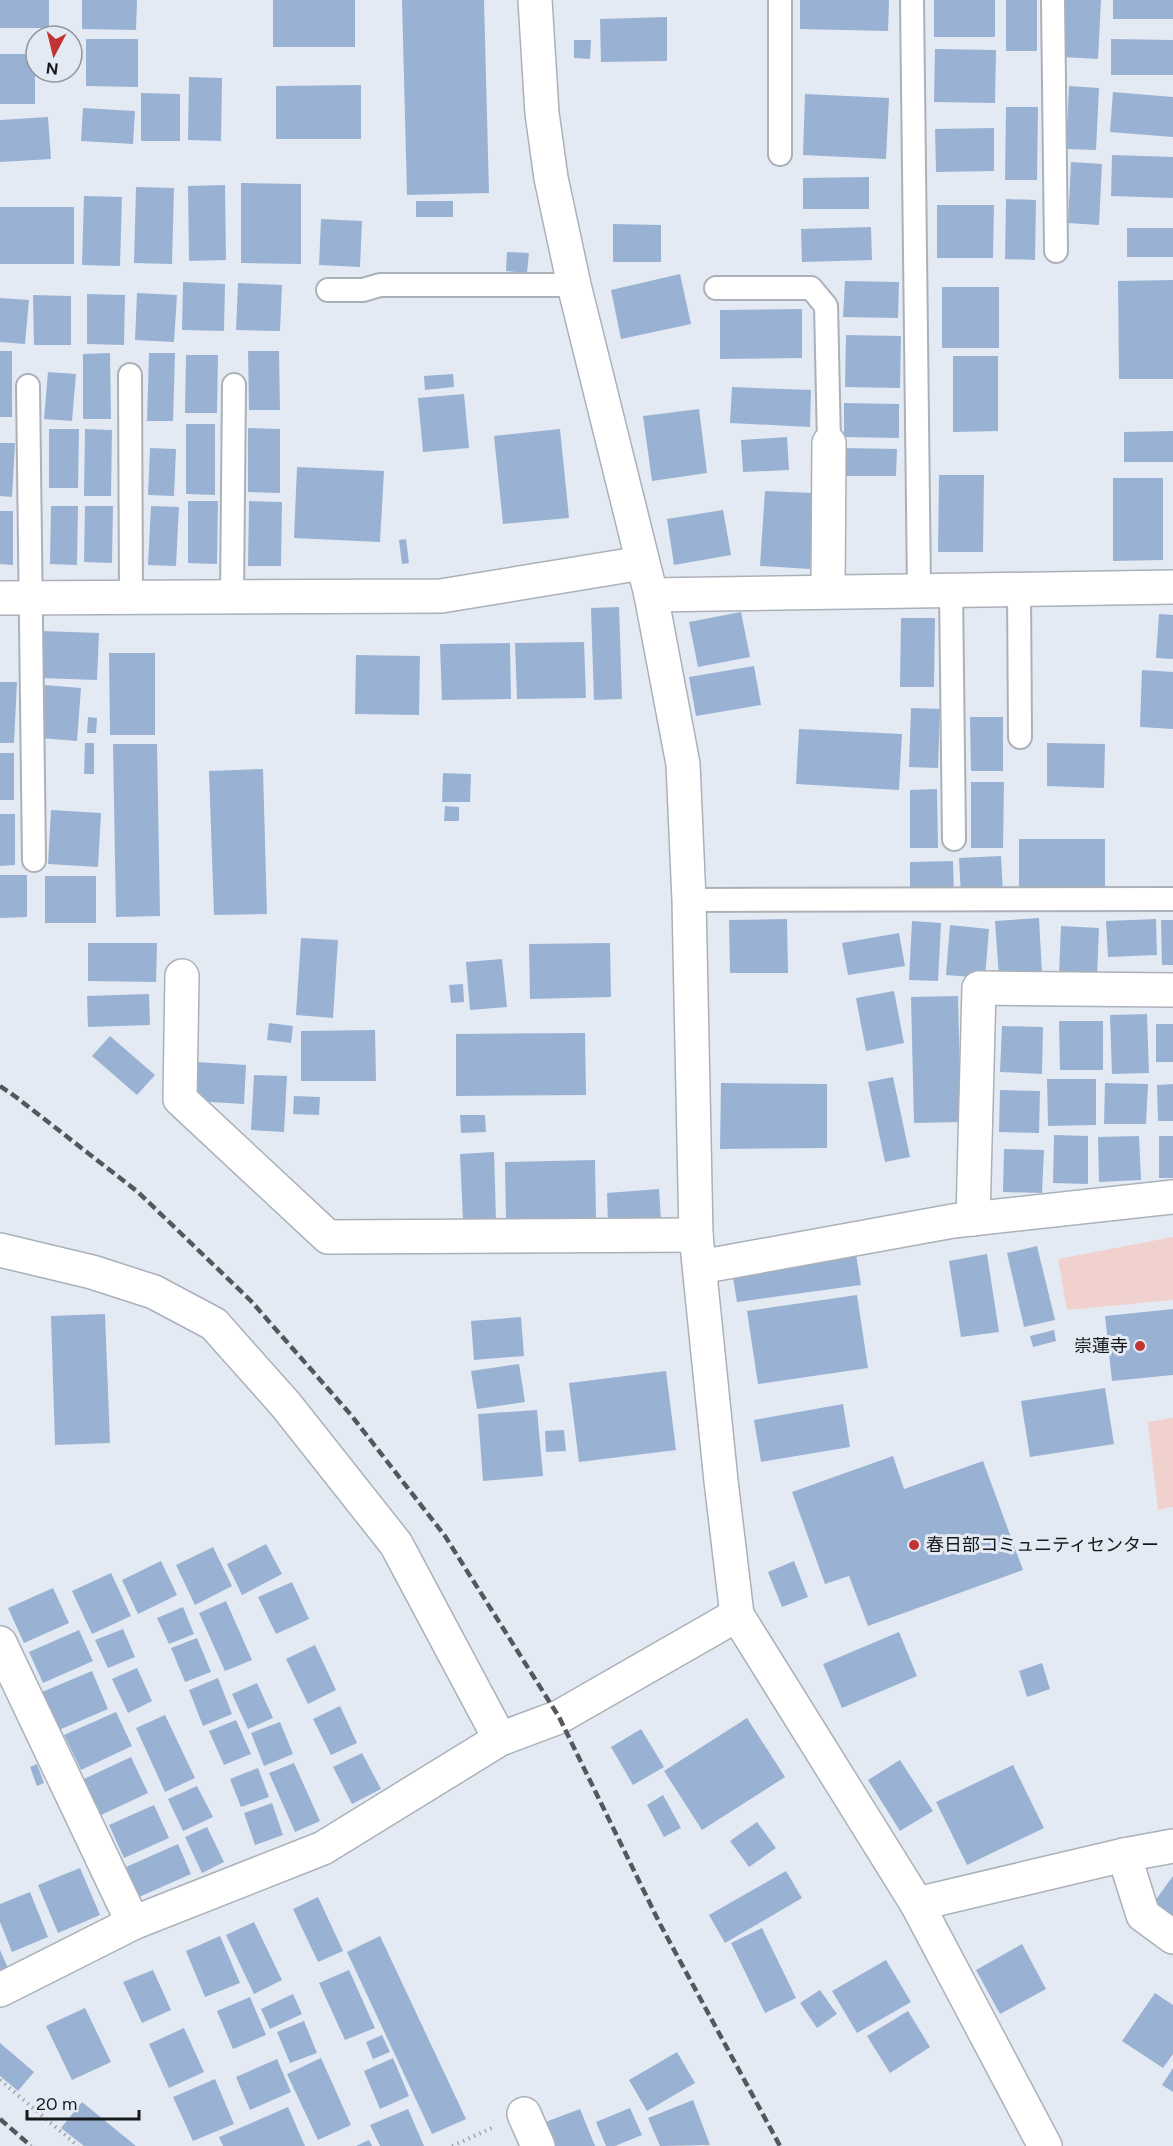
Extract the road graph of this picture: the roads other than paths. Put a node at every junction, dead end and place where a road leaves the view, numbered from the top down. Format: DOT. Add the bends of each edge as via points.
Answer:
graph roads {
  1 [pos="535,0"];
  2 [pos="780,0"];
  3 [pos="912,0"];
  4 [pos="1053,0"];
  5 [pos="780,154"];
  6 [pos="1056,251"];
  7 [pos="574,285"];
  8 [pos="716,288"];
  9 [pos="328,291"];
  10 [pos="130,375"];
  11 [pos="234,385"];
  12 [pos="28,386"];
  13 [pos="829,443"];
  14 [pos="642,563"];
  15 [pos="1173,586"];
  16 [pos="1019,588"];
  17 [pos="919,589"];
  18 [pos="951,589"];
  19 [pos="828,591"];
  20 [pos="651,595"];
  21 [pos="131,597"];
  22 [pos="232,597"];
  23 [pos="15,598"];
  24 [pos="1020,737"];
  25 [pos="954,839"];
  26 [pos="34,860"];
  27 [pos="689,900"];
  28 [pos="1173,900"];
  29 [pos="182,976"];
  30 [pos="1173,990"];
  31 [pos="1173,1197"];
  32 [pos="973,1219"];
  33 [pos="696,1235"];
  34 [pos="0,1250"];
  35 [pos="700,1267"];
  36 [pos="737,1615"];
  37 [pos="0,1643"];
  38 [pos="500,1739"];
  39 [pos="1173,1846"];
  40 [pos="1124,1855"];
  41 [pos="917,1904"];
  42 [pos="133,1923"];
  43 [pos="1173,1937"];
  44 [pos="0,1989"];
  45 [pos="524,2114"];
  46 [pos="538,2146"];
  47 [pos="1045,2146"];
  1 -- 7 [label="street" via="542,113 551,178"];
  2 -- 5 [label="lane"];
  3 -- 17 [label="lane"];
  4 -- 6 [label="lane"];
  7 -- 9 [label="lane" via="380,285 363,290"];
  7 -- 14 [label="street"];
  8 -- 13 [label="lane" via="811,288 826,306"];
  10 -- 21 [label="lane"];
  11 -- 22 [label="lane"];
  12 -- 23 [label="lane"];
  13 -- 19 [label="street"];
  14 -- 20 [label="street"];
  14 -- 22 [label="street" via="441,596"];
  15 -- 16 [label="street"];
  16 -- 18 [label="street"];
  16 -- 24 [label="lane"];
  17 -- 18 [label="street"];
  17 -- 19 [label="street"];
  18 -- 25 [label="lane"];
  19 -- 20 [label="street"];
  20 -- 27 [label="street" via="683,764"];
  21 -- 22 [label="street"];
  21 -- 23 [label="street"];
  23 -- 26 [label="lane"];
  27 -- 28 [label="lane"];
  27 -- 33 [label="street"];
  29 -- 33 [label="street" via="180,1099 328,1237"];
  30 -- 32 [label="street" via="979,988"];
  31 -- 32 [label="street"];
  32 -- 35 [label="street"];
  33 -- 35 [label="street"];
  34 -- 38 [label="street" via="154,1292 213,1324 286,1405 396,1544"];
  35 -- 36 [label="street"];
  36 -- 38 [label="street" via="559,1717"];
  36 -- 41 [label="street"];
  37 -- 42 [label="street"];
  38 -- 42 [label="street" via="323,1848"];
  39 -- 40 [label="street"];
  40 -- 41 [label="street"];
  40 -- 43 [label="street" via="1143,1915"];
  41 -- 47 [label="street"];
  42 -- 44 [label="street"];
  45 -- 46 [label="street"];
}
